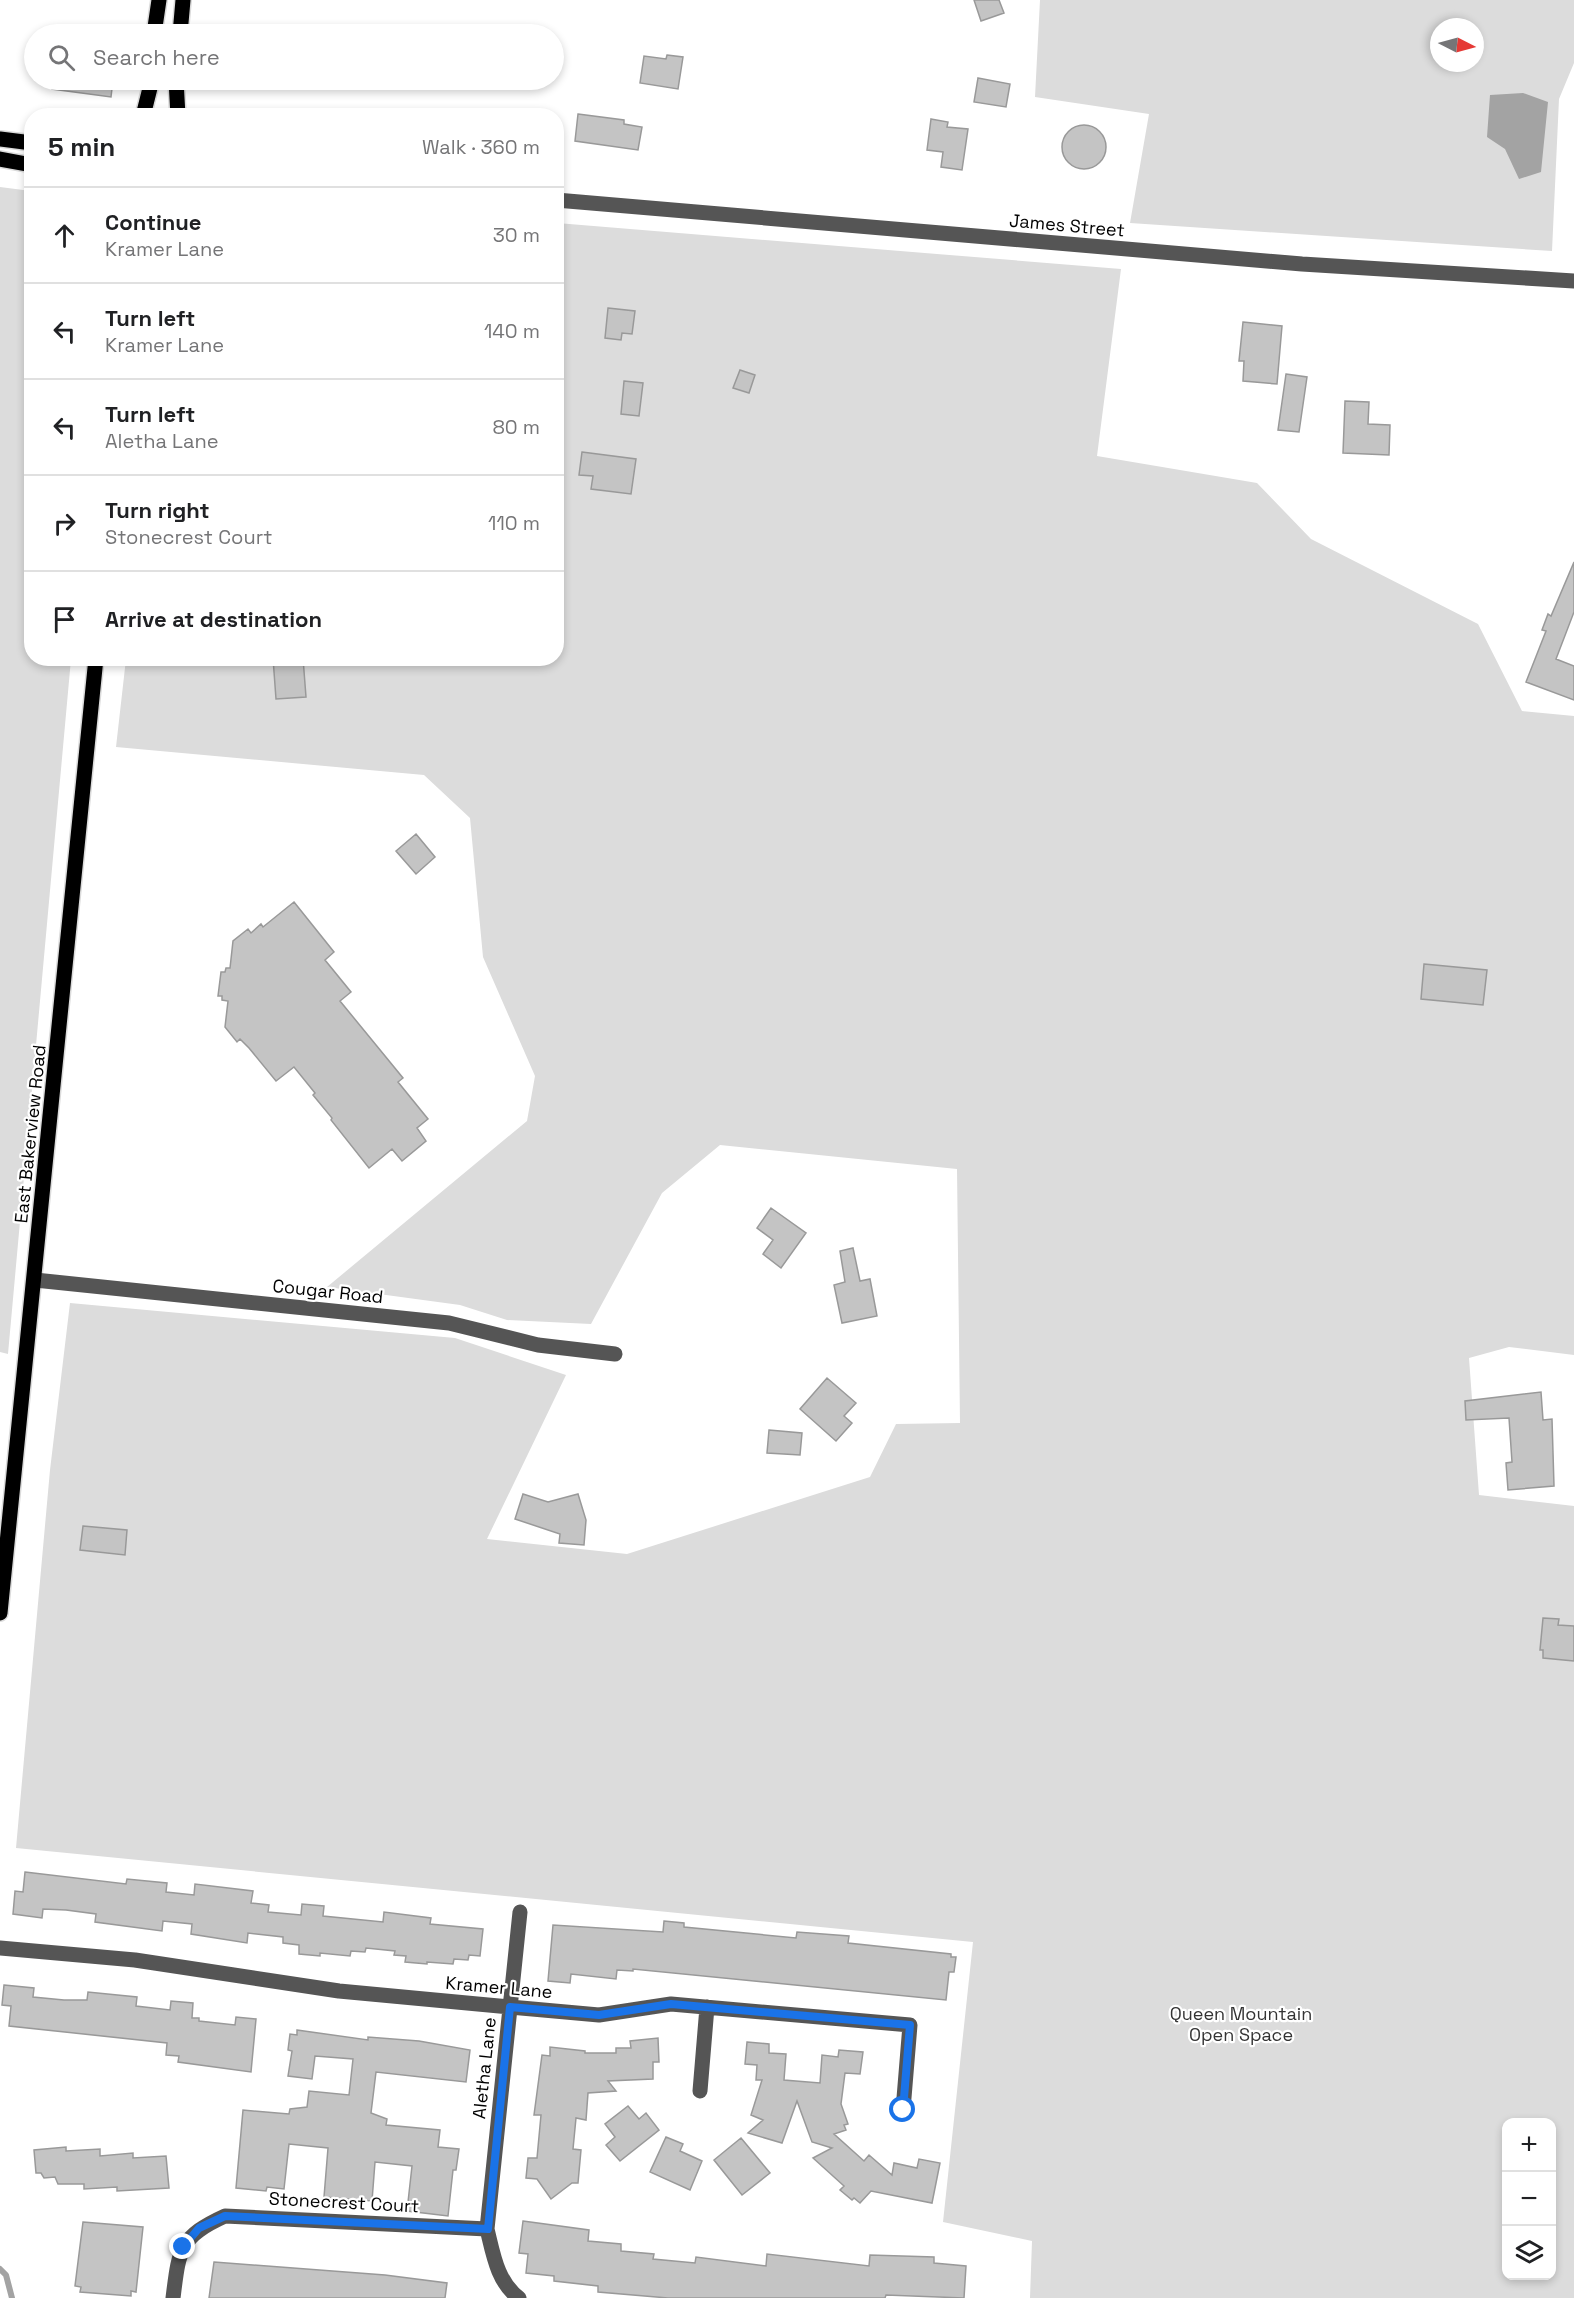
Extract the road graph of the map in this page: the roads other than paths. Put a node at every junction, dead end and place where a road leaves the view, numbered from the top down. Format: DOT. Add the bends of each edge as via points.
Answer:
graph roads {
  1 [pos="159,0"];
  2 [pos="183,0"];
  3 [pos="155,24"];
  4 [pos="181,24"];
  5 [pos="150,90"];
  6 [pos="177,90"];
  7 [pos="145,108"];
  8 [pos="178,108"];
  9 [pos="0,139"];
  10 [pos="24,142"];
  11 [pos="0,159"];
  12 [pos="24,164"];
  13 [pos="564,201"];
  14 [pos="1574,281"];
  15 [pos="95,666"];
  16 [pos="35,1280"];
  17 [pos="615,1354"];
  18 [pos="0,1613"];
  19 [pos="520,1912"];
  20 [pos="0,1948"];
  21 [pos="510,2007"];
  22 [pos="707,2007"];
  23 [pos="700,2091"];
  24 [pos="903,2110"];
  25 [pos="488,2229"];
  26 [pos="511,2296"];
  27 [pos="173,2298"];
  1 -- 3 [label="main road"];
  2 -- 4 [label="main road"];
  5 -- 7 [label="main road"];
  6 -- 8 [label="main road"];
  9 -- 10 [label="main road"];
  11 -- 12 [label="main road"];
  13 -- 14 [label="street, James Street" via="1290,263"];
  15 -- 16 [label="main road, East Bakerview Road"];
  16 -- 17 [label="street, Cougar Road" via="449,1323 538,1345"];
  16 -- 18 [label="main road, East Bakerview Road"];
  19 -- 21 [label="street, Aletha Lane"];
  20 -- 21 [label="street, Kramer Lane" via="135,1960 339,1992"];
  21 -- 22 [label="street, Kramer Lane" via="599,2015 671,2004"];
  21 -- 25 [label="street, Aletha Lane"];
  22 -- 23 [label="street"];
  22 -- 24 [label="street, Kramer Lane" via="910,2025"];
  25 -- 26 [label="street" via="499,2274"];
  25 -- 27 [label="street, Stonecrest Court" via="225,2216 199,2228 183,2247"];
}
